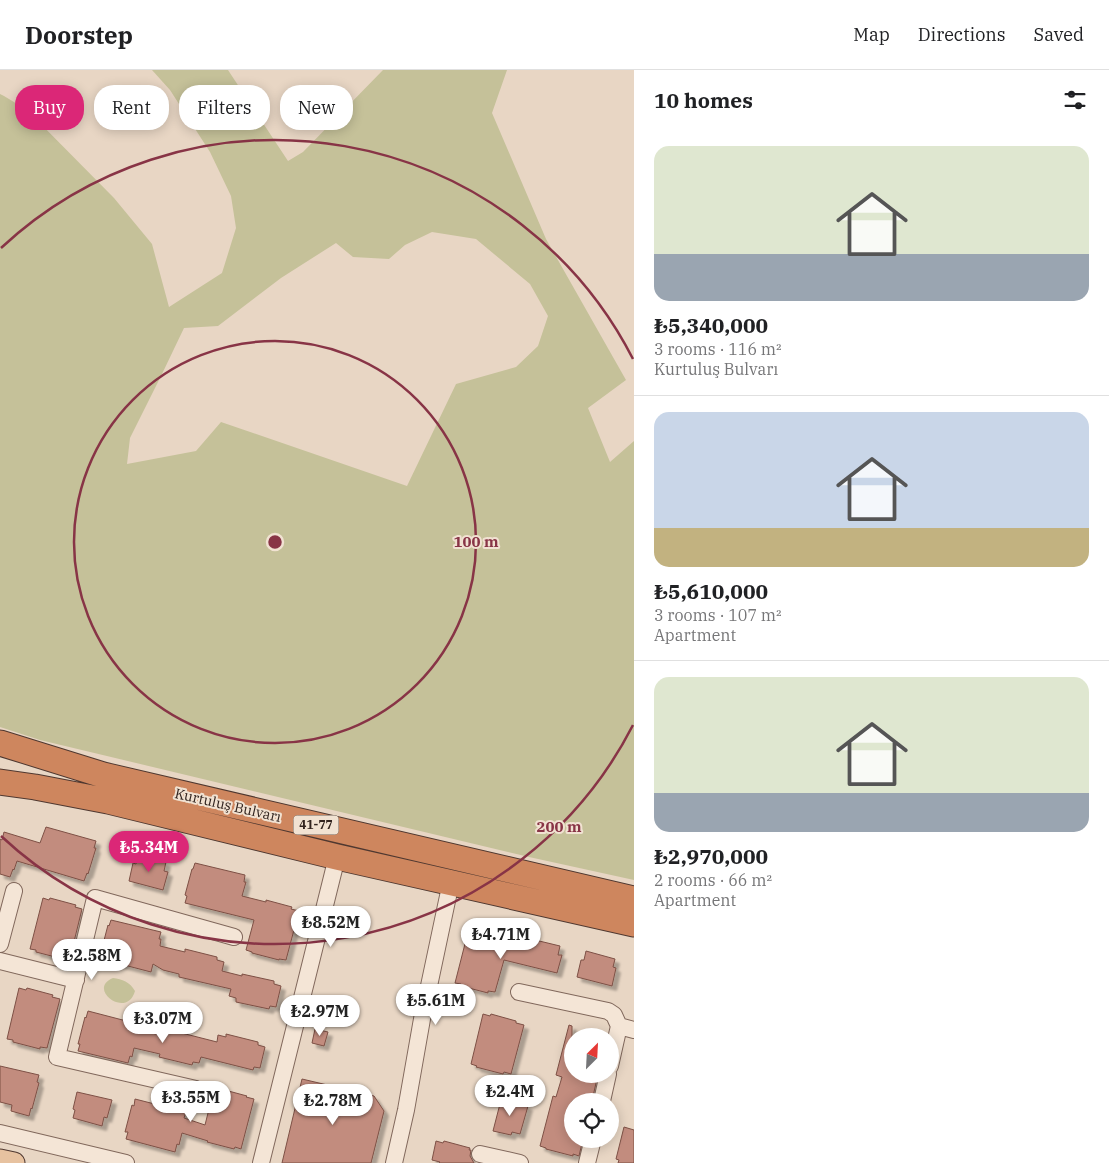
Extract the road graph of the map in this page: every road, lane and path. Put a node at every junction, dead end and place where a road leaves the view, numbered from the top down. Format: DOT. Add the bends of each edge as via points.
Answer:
graph roads {
  1 [pos="0,743"];
  2 [pos="0,782"];
  3 [pos="337,856"];
  4 [pos="451,882"];
  5 [pos="14,891"];
  6 [pos="634,899"];
  7 [pos="634,924"];
  8 [pos="234,937"];
  9 [pos="0,944"];
  10 [pos="0,961"];
  11 [pos="76,980"];
  12 [pos="519,992"];
  13 [pos="627,1028"];
  14 [pos="619,1046"];
  15 [pos="196,1089"];
  16 [pos="0,1133"];
  17 [pos="591,1148"];
  18 [pos="480,1154"];
  19 [pos="0,1160"];
  20 [pos="14,1163"];
  21 [pos="126,1163"];
  22 [pos="261,1163"];
  23 [pos="394,1163"];
  24 [pos="520,1163"];
  25 [pos="588,1163"];
  1 -- 6 [label="highway, Kurtuluş Bulvarı / 41-77" via="104,775"];
  2 -- 3 [label="highway, Kurtuluş Bulvarı / 41-77" via="108,801"];
  3 -- 4 [label="highway, Kurtuluş Bulvarı / 41-77"];
  3 -- 22 [label="street"];
  4 -- 7 [label="highway, Kurtuluş Bulvarı / 41-77"];
  4 -- 23 [label="street"];
  5 -- 9 [label="street"];
  8 -- 11 [label="street" via="95,898"];
  10 -- 11 [label="street"];
  11 -- 15 [label="street" via="57,1057"];
  12 -- 13 [label="street" via="608,1011"];
  13 -- 14 [label="street"];
  16 -- 21 [label="street"];
  17 -- 25 [label="street"];
  18 -- 24 [label="street"];
  19 -- 20 [label="main road"];
}
